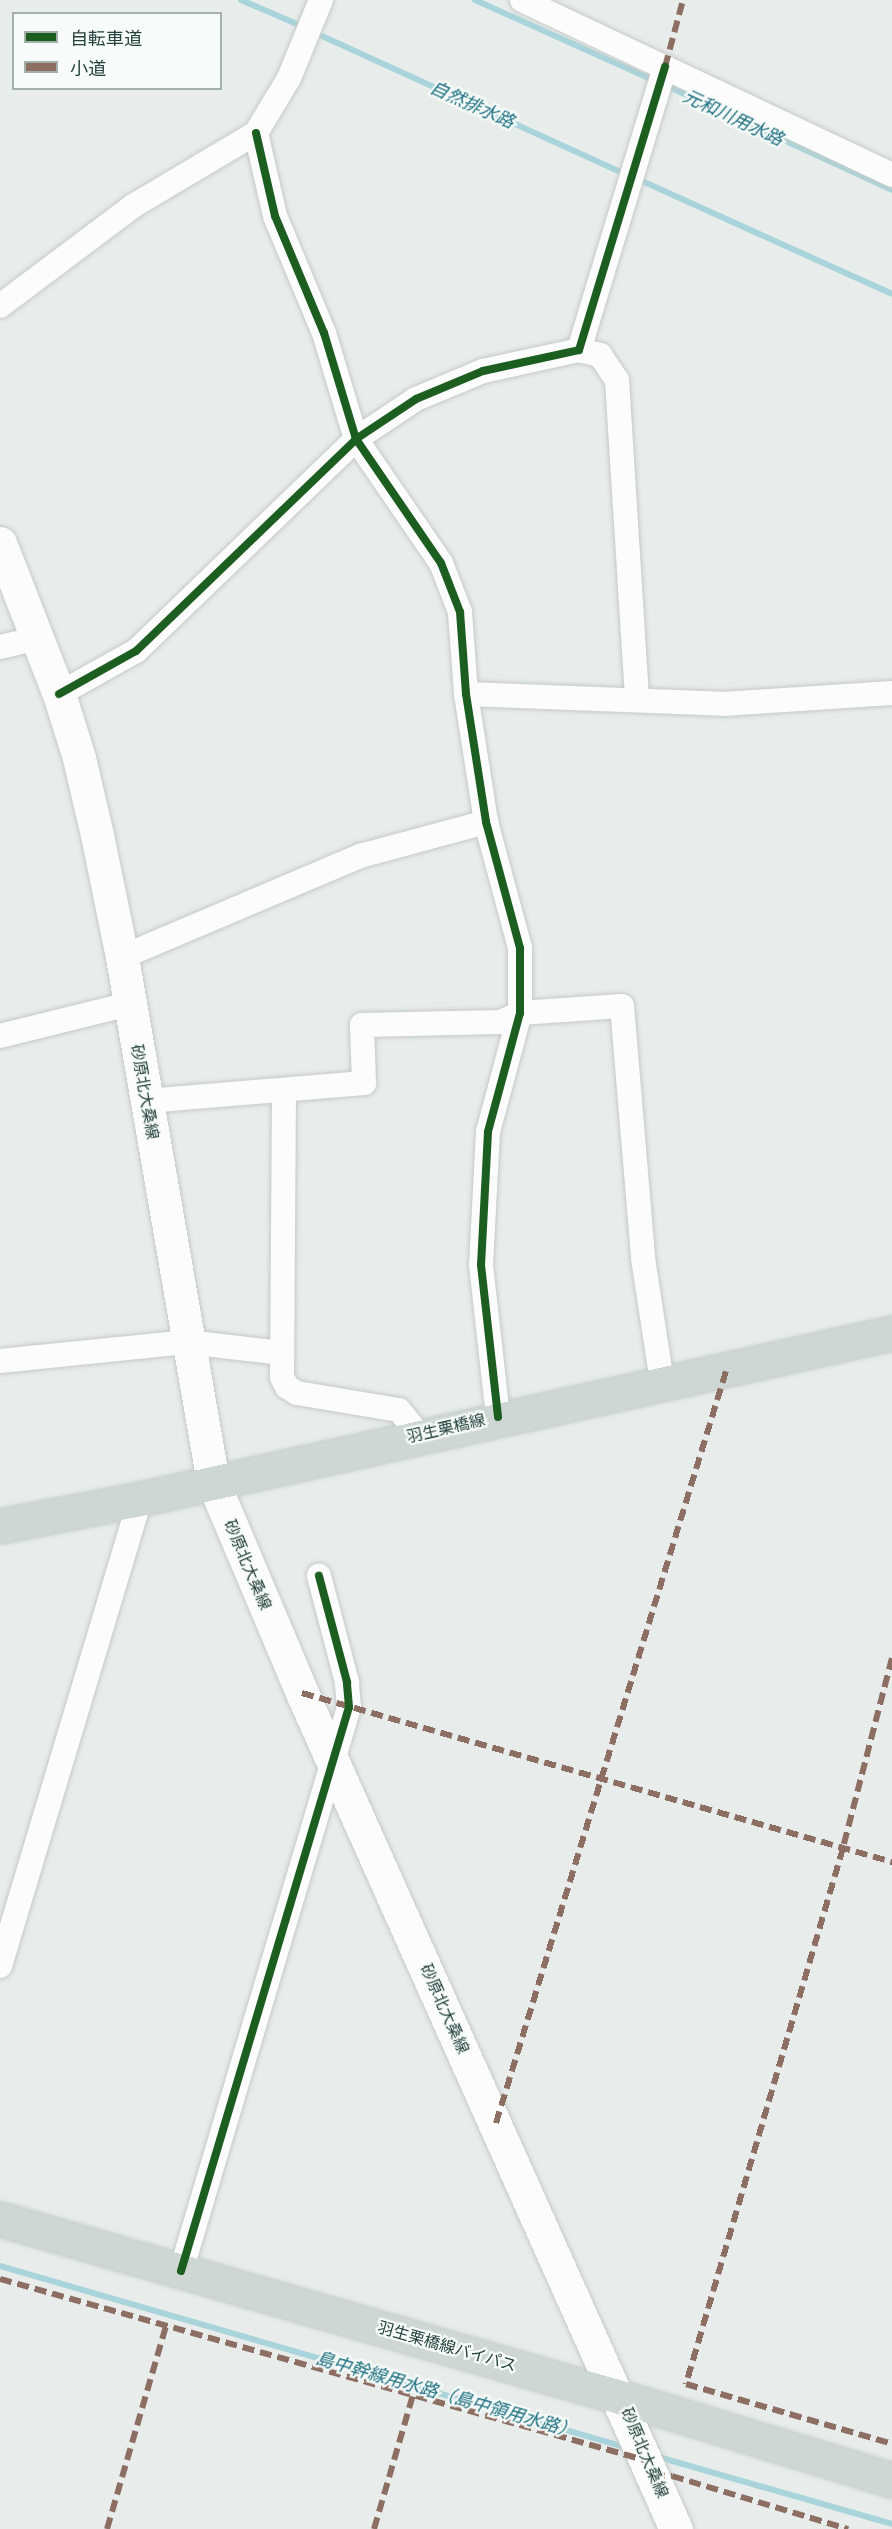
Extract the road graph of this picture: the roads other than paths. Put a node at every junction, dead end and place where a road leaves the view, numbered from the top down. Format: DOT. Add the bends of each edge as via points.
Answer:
graph roads {
  1 [pos="321,0"];
  2 [pos="522,0"];
  3 [pos="665,67"];
  4 [pos="256,133"];
  5 [pos="892,175"];
  6 [pos="0,306"];
  7 [pos="579,350"];
  8 [pos="356,439"];
  9 [pos="0,543"];
  10 [pos="36,639"];
  11 [pos="0,647"];
  12 [pos="892,693"];
  13 [pos="59,694"];
  14 [pos="466,694"];
  15 [pos="637,698"];
  16 [pos="486,822"];
  17 [pos="122,957"];
  18 [pos="129,1004"];
  19 [pos="520,1012"];
  20 [pos="0,1036"];
  21 [pos="284,1090"];
  22 [pos="146,1101"];
  23 [pos="892,1333"];
  24 [pos="188,1342"];
  25 [pos="282,1353"];
  26 [pos="0,1360"];
  27 [pos="662,1382"];
  28 [pos="498,1417"];
  29 [pos="419,1435"];
  30 [pos="213,1482"];
  31 [pos="140,1499"];
  32 [pos="0,1526"];
  33 [pos="318,1576"];
  34 [pos="331,1759"];
  35 [pos="0,1966"];
  36 [pos="0,2219"];
  37 [pos="181,2271"];
  38 [pos="620,2397"];
  39 [pos="892,2480"];
  40 [pos="676,2529"];
  1 -- 4 [label="street" via="289,78"];
  2 -- 3 [label="street"];
  3 -- 5 [label="street"];
  3 -- 7 [label="street"];
  4 -- 6 [label="street" via="133,206"];
  4 -- 8 [label="street" via="274,216 324,333"];
  7 -- 8 [label="street" via="483,371 416,399"];
  7 -- 15 [label="street" via="600,355 617,380"];
  8 -- 13 [label="street" via="136,651"];
  8 -- 14 [label="street" via="441,563 460,612"];
  9 -- 10 [label="main road, 砂原北大桑線"];
  10 -- 11 [label="street"];
  10 -- 13 [label="main road, 砂原北大桑線"];
  12 -- 15 [label="street" via="723,704"];
  13 -- 17 [label="main road, 砂原北大桑線" via="79,758"];
  14 -- 15 [label="street"];
  14 -- 16 [label="street"];
  16 -- 17 [label="street" via="360,856"];
  16 -- 19 [label="street" via="520,948"];
  17 -- 18 [label="main road, 砂原北大桑線"];
  18 -- 20 [label="street"];
  18 -- 22 [label="main road, 砂原北大桑線"];
  19 -- 21 [label="street" via="501,1022 362,1025 364,1083"];
  19 -- 27 [label="street" via="622,1006 643,1258"];
  19 -- 28 [label="street" via="488,1132 481,1265"];
  21 -- 22 [label="street"];
  21 -- 25 [label="street"];
  22 -- 24 [label="main road, 砂原北大桑線"];
  23 -- 27 [label="main road, 羽生栗橋線"];
  24 -- 25 [label="street"];
  24 -- 26 [label="street"];
  24 -- 30 [label="main road, 砂原北大桑線"];
  25 -- 29 [label="street" via="282,1377 287,1387 297,1393 399,1410"];
  27 -- 28 [label="main road, 羽生栗橋線"];
  28 -- 29 [label="main road, 羽生栗橋線"];
  29 -- 30 [label="main road, 羽生栗橋線"];
  30 -- 31 [label="main road, 羽生栗橋線"];
  30 -- 34 [label="main road, 砂原北大桑線"];
  31 -- 32 [label="main road, 羽生栗橋線"];
  31 -- 35 [label="street"];
  33 -- 34 [label="street" via="347,1682 349,1707"];
  34 -- 37 [label="street"];
  34 -- 38 [label="main road, 砂原北大桑線"];
  36 -- 37 [label="main road, 羽生栗橋線バイパス"];
  37 -- 38 [label="main road, 羽生栗橋線バイパス"];
  38 -- 39 [label="main road, 羽生栗橋線バイパス"];
  38 -- 40 [label="main road, 砂原北大桑線"];
}
